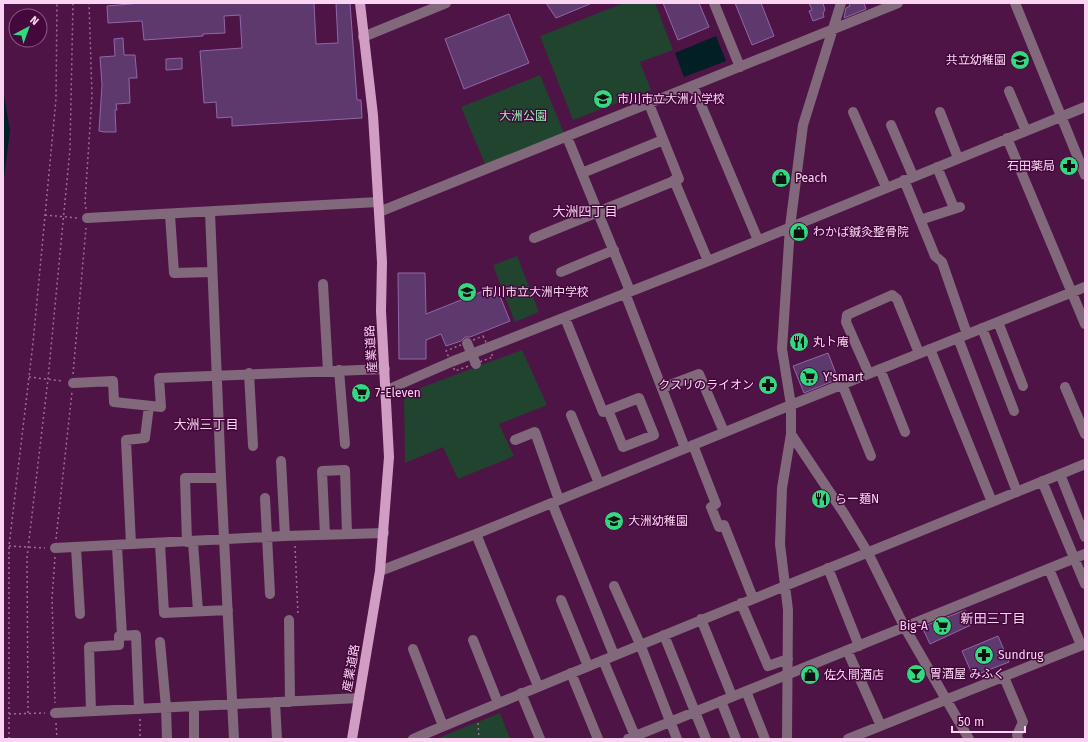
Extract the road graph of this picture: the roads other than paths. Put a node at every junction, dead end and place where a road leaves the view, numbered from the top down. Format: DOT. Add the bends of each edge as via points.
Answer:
graph roads {
  1 [pos="360,3"];
  2 [pos="446,3"];
  3 [pos="714,3"];
  4 [pos="840,3"];
  5 [pos="898,3"];
  6 [pos="1015,3"];
  7 [pos="832,29"];
  8 [pos="363,37"];
  9 [pos="740,67"];
  10 [pos="693,86"];
  11 [pos="1009,91"];
  12 [pos="648,104"];
  13 [pos="1085,107"];
  14 [pos="853,112"];
  15 [pos="940,112"];
  16 [pos="1061,117"];
  17 [pos="891,126"];
  18 [pos="1026,130"];
  19 [pos="567,137"];
  20 [pos="1007,138"];
  21 [pos="663,140"];
  22 [pos="958,158"];
  23 [pos="937,166"];
  24 [pos="582,174"];
  25 [pos="1085,175"];
  26 [pos="908,178"];
  27 [pos="674,180"];
  28 [pos="886,187"];
  29 [pos="379,207"];
  30 [pos="598,211"];
  31 [pos="210,212"];
  32 [pos="170,214"];
  33 [pos="87,218"];
  34 [pos="920,220"];
  35 [pos="790,227"];
  36 [pos="534,238"];
  37 [pos="758,240"];
  38 [pos="614,250"];
  39 [pos="708,261"];
  40 [pos="212,272"];
  41 [pos="561,272"];
  42 [pos="323,284"];
  43 [pos="1085,287"];
  44 [pos="628,292"];
  45 [pos="1072,292"];
  46 [pos="565,318"];
  47 [pos="998,322"];
  48 [pos="1085,324"];
  49 [pos="982,328"];
  50 [pos="967,334"];
  51 [pos="958,338"];
  52 [pos="467,343"];
  53 [pos="930,349"];
  54 [pos="919,353"];
  55 [pos="476,364"];
  56 [pos="385,369"];
  57 [pos="880,369"];
  58 [pos="339,370"];
  59 [pos="328,371"];
  60 [pos="249,373"];
  61 [pos="869,374"];
  62 [pos="217,376"];
  63 [pos="73,383"];
  64 [pos="842,384"];
  65 [pos="1023,386"];
  66 [pos="662,388"];
  67 [pos="1065,388"];
  68 [pos="387,390"];
  69 [pos="791,405"];
  70 [pos="149,406"];
  71 [pos="608,410"];
  72 [pos="1014,411"];
  73 [pos="571,415"];
  74 [pos="724,432"];
  75 [pos="905,432"];
  76 [pos="791,434"];
  77 [pos="1085,434"];
  78 [pos="515,440"];
  79 [pos="345,444"];
  80 [pos="253,446"];
  81 [pos="689,446"];
  82 [pos="871,456"];
  83 [pos="281,461"];
  84 [pos="1085,464"];
  85 [pos="1060,474"];
  86 [pos="221,478"];
  87 [pos="1042,482"];
  88 [pos="599,483"];
  89 [pos="1017,492"];
  90 [pos="265,498"];
  91 [pos="555,501"];
  92 [pos="992,502"];
  93 [pos="384,533"];
  94 [pos="347,534"];
  95 [pos="476,534"];
  96 [pos="325,535"];
  97 [pos="285,536"];
  98 [pos="268,537"];
  99 [pos="1085,537"];
  100 [pos="224,540"];
  101 [pos="190,542"];
  102 [pos="131,544"];
  103 [pos="160,544"];
  104 [pos="116,546"];
  105 [pos="55,548"];
  106 [pos="76,548"];
  107 [pos="868,553"];
  108 [pos="1085,554"];
  109 [pos="1075,558"];
  110 [pos="828,568"];
  111 [pos="1049,569"];
  112 [pos="380,571"];
  113 [pos="786,584"];
  114 [pos="1085,584"];
  115 [pos="614,586"];
  116 [pos="270,594"];
  117 [pos="753,598"];
  118 [pos="561,600"];
  119 [pos="740,603"];
  120 [pos="228,610"];
  121 [pos="198,611"];
  122 [pos="80,614"];
  123 [pos="701,619"];
  124 [pos="289,620"];
  125 [pos="905,628"];
  126 [pos="664,635"];
  127 [pos="122,636"];
  128 [pos="473,640"];
  129 [pos="160,642"];
  130 [pos="640,644"];
  131 [pos="1083,644"];
  132 [pos="859,646"];
  133 [pos="413,649"];
  134 [pos="847,650"];
  135 [pos="614,655"];
  136 [pos="788,658"];
  137 [pos="602,660"];
  138 [pos="588,666"];
  139 [pos="572,673"];
  140 [pos="788,673"];
  141 [pos="1004,677"];
  142 [pos="538,686"];
  143 [pos="746,691"];
  144 [pos="521,694"];
  145 [pos="732,696"];
  146 [pos="359,698"];
  147 [pos="947,699"];
  148 [pos="721,701"];
  149 [pos="275,702"];
  150 [pos="290,702"];
  151 [pos="498,703"];
  152 [pos="232,704"];
  153 [pos="194,706"];
  154 [pos="166,707"];
  155 [pos="139,709"];
  156 [pos="91,711"];
  157 [pos="694,712"];
  158 [pos="55,713"];
  159 [pos="670,722"];
  160 [pos="443,726"];
  161 [pos="881,726"];
  162 [pos="631,738"];
  163 [pos="167,739"];
  164 [pos="194,739"];
  165 [pos="234,739"];
  166 [pos="277,739"];
  167 [pos="352,739"];
  168 [pos="413,739"];
  169 [pos="540,739"];
  170 [pos="598,739"];
  171 [pos="677,739"];
  172 [pos="706,739"];
  173 [pos="736,739"];
  174 [pos="765,739"];
  175 [pos="787,739"];
  176 [pos="850,739"];
  177 [pos="969,739"];
  178 [pos="1018,739"];
  1 -- 8 [label="main road, 産業道路"];
  2 -- 8 [label="street"];
  3 -- 9 [label="street"];
  4 -- 7 [label="street"];
  5 -- 7 [label="street"];
  6 -- 16 [label="street"];
  7 -- 9 [label="street"];
  7 -- 35 [label="street" via="803,125"];
  8 -- 29 [label="main road, 産業道路" via="373,115"];
  9 -- 10 [label="street"];
  10 -- 12 [label="street"];
  10 -- 37 [label="street"];
  11 -- 18 [label="street"];
  12 -- 19 [label="street"];
  12 -- 21 [label="street"];
  13 -- 16 [label="street"];
  14 -- 28 [label="street"];
  15 -- 22 [label="street"];
  16 -- 18 [label="street"];
  16 -- 25 [label="street"];
  17 -- 26 [label="street"];
  18 -- 20 [label="street"];
  19 -- 24 [label="street"];
  19 -- 29 [label="street"];
  20 -- 22 [label="street"];
  20 -- 45 [label="street"];
  21 -- 24 [label="street"];
  21 -- 27 [label="street" via="678,179"];
  22 -- 23 [label="street"];
  23 -- 26 [label="street"];
  23 -- 34 [label="street" via="957,207"];
  24 -- 30 [label="street"];
  26 -- 28 [label="street"];
  26 -- 34 [label="street"];
  27 -- 30 [label="street"];
  27 -- 39 [label="street"];
  28 -- 35 [label="street"];
  29 -- 31 [label="street"];
  29 -- 56 [label="main road, 産業道路"];
  30 -- 36 [label="street"];
  30 -- 38 [label="street"];
  31 -- 32 [label="street"];
  31 -- 40 [label="street"];
  32 -- 33 [label="street"];
  32 -- 40 [label="street" via="174,273"];
  34 -- 50 [label="street" via="935,256 942,262"];
  35 -- 37 [label="street"];
  35 -- 69 [label="street" via="782,349"];
  37 -- 39 [label="street"];
  38 -- 41 [label="street"];
  38 -- 44 [label="street"];
  39 -- 44 [label="street"];
  40 -- 62 [label="street"];
  42 -- 59 [label="street"];
  43 -- 45 [label="street"];
  44 -- 46 [label="street"];
  44 -- 66 [label="street"];
  45 -- 47 [label="street"];
  45 -- 48 [label="street"];
  46 -- 68 [label="street"];
  46 -- 71 [label="street" via="603,412"];
  47 -- 49 [label="street"];
  47 -- 65 [label="street"];
  49 -- 50 [label="street"];
  49 -- 72 [label="street"];
  50 -- 51 [label="street"];
  51 -- 53 [label="street"];
  51 -- 89 [label="street"];
  52 -- 55 [label="street, bridge"];
  53 -- 54 [label="street"];
  53 -- 92 [label="street"];
  54 -- 57 [label="street"];
  54 -- 61 [label="street" via="897,298 892,295 847,315 846,322"];
  56 -- 58 [label="street"];
  56 -- 68 [label="main road, 産業道路"];
  57 -- 61 [label="street"];
  57 -- 75 [label="street"];
  58 -- 59 [label="street"];
  58 -- 79 [label="street"];
  59 -- 60 [label="street"];
  60 -- 62 [label="street"];
  60 -- 80 [label="street"];
  61 -- 64 [label="street"];
  62 -- 70 [label="street" via="159,378 161,407"];
  62 -- 86 [label="street"];
  63 -- 70 [label="street" via="113,381 114,402"];
  64 -- 69 [label="street"];
  64 -- 82 [label="street"];
  66 -- 74 [label="street" via="699,374"];
  66 -- 81 [label="street"];
  67 -- 77 [label="street"];
  68 -- 93 [label="main road, 産業道路" via="389,457"];
  69 -- 74 [label="street"];
  69 -- 76 [label="street"];
  70 -- 102 [label="street" via="145,438 126,440"];
  71 -- 71 [label="street" via="639,398 654,435 623,447"];
  73 -- 88 [label="street"];
  74 -- 81 [label="street"];
  76 -- 107 [label="street"];
  76 -- 113 [label="street" via="782,488 781,537"];
  78 -- 91 [label="street" via="535,432"];
  81 -- 88 [label="street"];
  81 -- 117 [label="street" via="716,504 711,507 719,527 724,525"];
  83 -- 97 [label="street"];
  84 -- 85 [label="street"];
  85 -- 87 [label="street"];
  85 -- 99 [label="street"];
  86 -- 100 [label="street"];
  86 -- 101 [label="street" via="185,478"];
  87 -- 89 [label="street"];
  87 -- 109 [label="street"];
  88 -- 91 [label="street"];
  89 -- 92 [label="street"];
  90 -- 98 [label="street"];
  91 -- 95 [label="street"];
  91 -- 135 [label="street"];
  92 -- 107 [label="street"];
  93 -- 94 [label="street"];
  93 -- 112 [label="main road, 産業道路"];
  94 -- 96 [label="street"];
  94 -- 96 [label="street" via="345,470 322,471"];
  95 -- 112 [label="street"];
  95 -- 142 [label="street"];
  96 -- 97 [label="street"];
  97 -- 98 [label="street"];
  98 -- 100 [label="street"];
  98 -- 116 [label="street"];
  100 -- 101 [label="street"];
  100 -- 120 [label="street"];
  101 -- 103 [label="street"];
  101 -- 121 [label="street"];
  102 -- 103 [label="street"];
  102 -- 104 [label="street"];
  103 -- 121 [label="street" via="164,613"];
  104 -- 106 [label="street"];
  104 -- 127 [label="street"];
  105 -- 106 [label="street"];
  106 -- 122 [label="street"];
  107 -- 110 [label="street"];
  107 -- 125 [label="street"];
  108 -- 109 [label="street"];
  109 -- 111 [label="street"];
  109 -- 114 [label="street"];
  110 -- 113 [label="street"];
  110 -- 132 [label="street"];
  111 -- 125 [label="street"];
  111 -- 131 [label="street"];
  112 -- 146 [label="main road, 産業道路"];
  113 -- 117 [label="street"];
  113 -- 136 [label="street"];
  115 -- 130 [label="street"];
  117 -- 119 [label="street"];
  118 -- 138 [label="street"];
  119 -- 123 [label="street"];
  119 -- 136 [label="street" via="768,666"];
  120 -- 121 [label="street"];
  120 -- 152 [label="street"];
  123 -- 126 [label="street"];
  123 -- 145 [label="street"];
  124 -- 150 [label="street"];
  125 -- 132 [label="street"];
  125 -- 147 [label="street"];
  126 -- 130 [label="street"];
  126 -- 157 [label="street"];
  127 -- 155 [label="street" via="136,635"];
  127 -- 156 [label="street" via="119,636 119,645 88,647"];
  128 -- 151 [label="street"];
  129 -- 154 [label="street"];
  130 -- 135 [label="street"];
  130 -- 159 [label="street"];
  131 -- 141 [label="street"];
  132 -- 134 [label="street"];
  133 -- 160 [label="street"];
  134 -- 140 [label="street"];
  134 -- 161 [label="street"];
  135 -- 137 [label="street"];
  136 -- 140 [label="street"];
  137 -- 138 [label="street"];
  137 -- 162 [label="street"];
  138 -- 139 [label="street"];
  139 -- 142 [label="street"];
  139 -- 170 [label="street"];
  140 -- 143 [label="street"];
  140 -- 175 [label="street"];
  141 -- 147 [label="street"];
  141 -- 178 [label="street" via="1023,722 1017,735"];
  142 -- 144 [label="street"];
  143 -- 145 [label="street"];
  143 -- 174 [label="street"];
  144 -- 151 [label="street"];
  144 -- 169 [label="street"];
  145 -- 148 [label="street"];
  146 -- 150 [label="street"];
  146 -- 167 [label="main road, 産業道路"];
  147 -- 161 [label="street"];
  147 -- 177 [label="street"];
  148 -- 157 [label="street"];
  148 -- 173 [label="street"];
  149 -- 150 [label="street"];
  149 -- 152 [label="street"];
  149 -- 166 [label="street"];
  151 -- 160 [label="street"];
  152 -- 153 [label="street"];
  152 -- 165 [label="street"];
  153 -- 154 [label="street"];
  153 -- 164 [label="street"];
  154 -- 155 [label="street"];
  154 -- 163 [label="street"];
  155 -- 156 [label="street"];
  156 -- 158 [label="street"];
  157 -- 159 [label="street"];
  157 -- 172 [label="street"];
  159 -- 162 [label="street"];
  159 -- 171 [label="street"];
  160 -- 168 [label="street"];
  161 -- 176 [label="street"];
}
